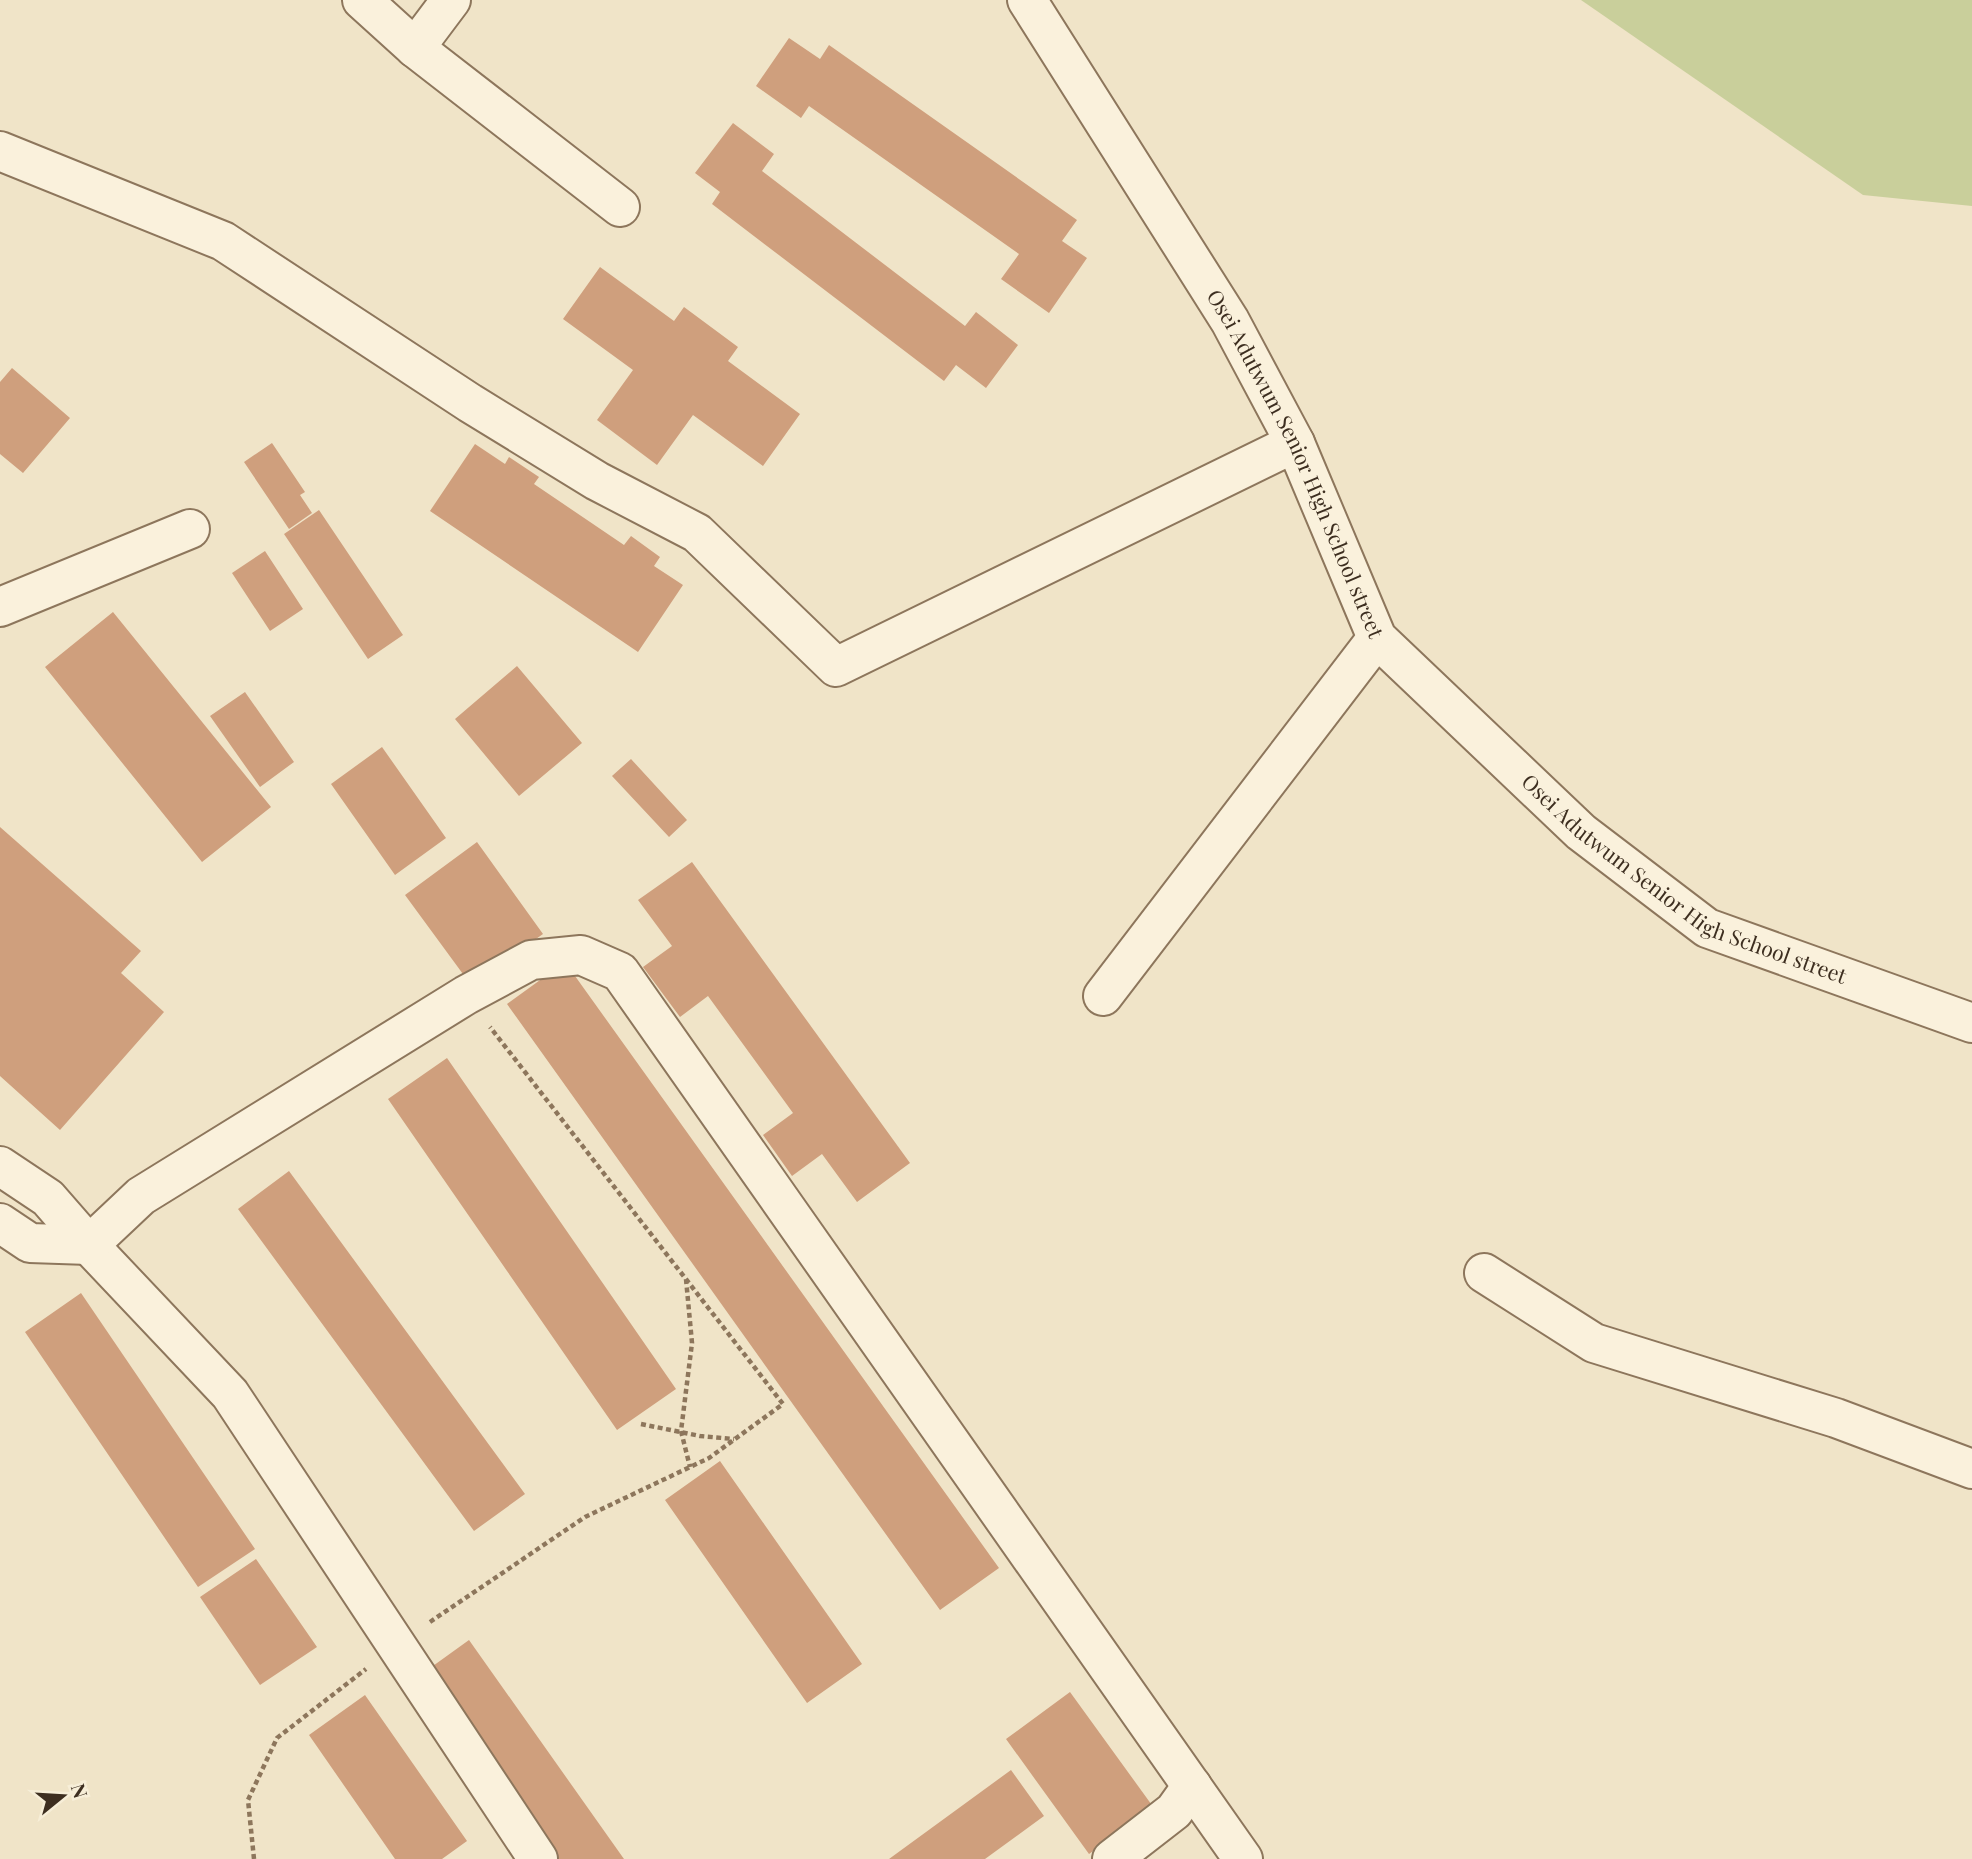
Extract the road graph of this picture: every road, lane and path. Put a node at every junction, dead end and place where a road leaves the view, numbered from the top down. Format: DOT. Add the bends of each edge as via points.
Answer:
graph roads {
  1 [pos="362,0"];
  2 [pos="452,0"];
  3 [pos="1027,0"];
  4 [pos="415,48"];
  5 [pos="0,151"];
  6 [pos="620,207"];
  7 [pos="1295,443"];
  8 [pos="190,529"];
  9 [pos="0,607"];
  10 [pos="1377,638"];
  11 [pos="466,995"];
  12 [pos="1103,996"];
  13 [pos="1972,1023"];
  14 [pos="0,1166"];
  15 [pos="0,1223"];
  16 [pos="89,1245"];
  17 [pos="1485,1273"];
  18 [pos="686,1278"];
  19 [pos="641,1424"];
  20 [pos="681,1431"];
  21 [pos="734,1440"];
  22 [pos="690,1467"];
  23 [pos="1972,1469"];
  24 [pos="396,1645"];
  25 [pos="1192,1786"];
  26 [pos="254,1859"];
  27 [pos="538,1859"];
  28 [pos="1112,1859"];
  29 [pos="1243,1859"];
  1 -- 4 [label="street"];
  2 -- 4 [label="street"];
  3 -- 7 [label="street, Osei Adutwum Senior High School street" via="1230,321"];
  4 -- 6 [label="street"];
  5 -- 7 [label="street" via="223,242 597,481 698,533 836,667"];
  7 -- 10 [label="street, Osei Adutwum Senior High School street"];
  8 -- 9 [label="street"];
  10 -- 12 [label="street"];
  10 -- 13 [label="street, Osei Adutwum Senior High School street" via="1581,832 1707,928"];
  11 -- 16 [label="street" via="141,1196"];
  11 -- 18 [label="path"];
  11 -- 25 [label="street" via="531,960 581,955 620,972"];
  14 -- 16 [label="street" via="48,1198"];
  15 -- 16 [label="street" via="30,1243"];
  16 -- 24 [label="street" via="230,1394"];
  17 -- 23 [label="street" via="1594,1343 1836,1418"];
  18 -- 20 [label="path" via="692,1343"];
  18 -- 21 [label="path" via="783,1404"];
  19 -- 20 [label="path"];
  20 -- 21 [label="path"];
  20 -- 22 [label="path"];
  21 -- 22 [label="path"];
  22 -- 24 [label="path" via="584,1517"];
  24 -- 26 [label="path" via="277,1738 248,1800"];
  24 -- 27 [label="street"];
  25 -- 28 [label="street" via="1174,1811"];
  25 -- 29 [label="street"];
}
